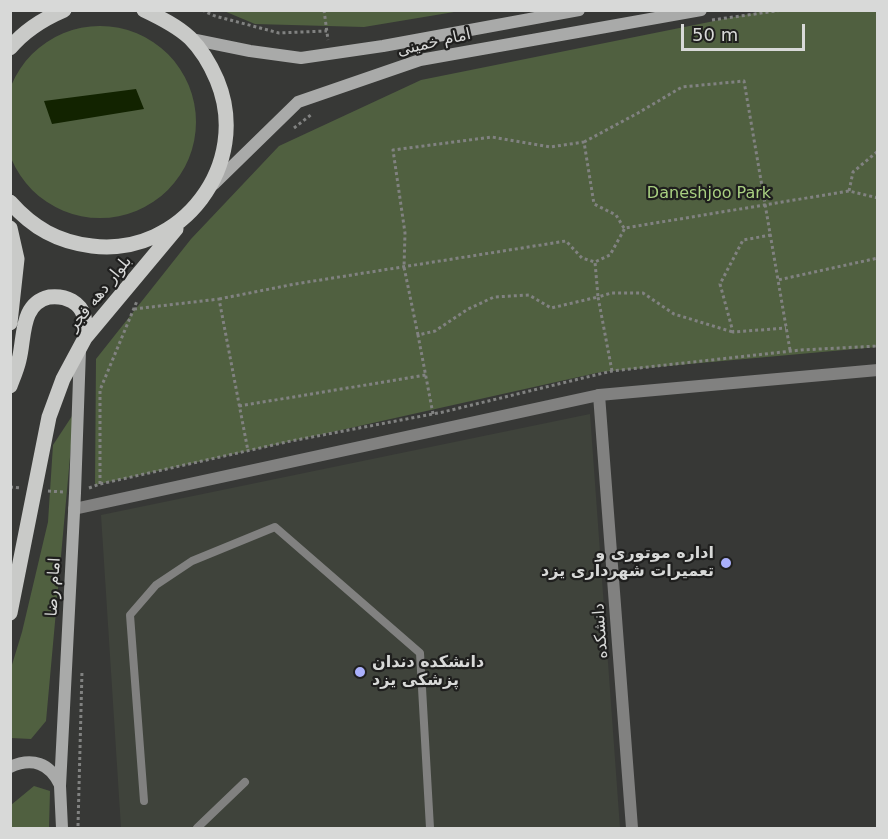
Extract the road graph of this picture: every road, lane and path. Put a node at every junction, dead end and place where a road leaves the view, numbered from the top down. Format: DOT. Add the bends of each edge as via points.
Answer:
graph roads {
  1 [pos="64,10"];
  2 [pos="144,10"];
  3 [pos="202,10"];
  4 [pos="324,10"];
  5 [pos="579,10"];
  6 [pos="783,10"];
  7 [pos="701,16"];
  8 [pos="327,31"];
  9 [pos="191,39"];
  10 [pos="10,48"];
  11 [pos="330,54"];
  12 [pos="319,111"];
  13 [pos="292,130"];
  14 [pos="584,142"];
  15 [pos="878,151"];
  16 [pos="211,187"];
  17 [pos="849,191"];
  18 [pos="878,198"];
  19 [pos="10,202"];
  20 [pos="766,204"];
  21 [pos="187,216"];
  22 [pos="10,228"];
  23 [pos="625,228"];
  24 [pos="771,235"];
  25 [pos="878,258"];
  26 [pos="595,262"];
  27 [pos="404,267"];
  28 [pos="778,280"];
  29 [pos="139,297"];
  30 [pos="598,297"];
  31 [pos="219,299"];
  32 [pos="134,309"];
  33 [pos="10,323"];
  34 [pos="786,328"];
  35 [pos="732,332"];
  36 [pos="418,335"];
  37 [pos="82,343"];
  38 [pos="790,351"];
  39 [pos="878,370"];
  40 [pos="612,371"];
  41 [pos="426,375"];
  42 [pos="10,387"];
  43 [pos="599,395"];
  44 [pos="239,406"];
  45 [pos="436,430"];
  46 [pos="248,451"];
  47 [pos="10,487"];
  48 [pos="35,489"];
  49 [pos="75,493"];
  50 [pos="74,509"];
  51 [pos="10,613"];
  52 [pos="10,767"];
  53 [pos="245,782"];
  54 [pos="60,786"];
  55 [pos="144,801"];
  56 [pos="62,828"];
  57 [pos="197,828"];
  58 [pos="430,828"];
  59 [pos="632,828"];
  1 -- 10 [label="main road" via="43,19"];
  2 -- 9 [label="main road"];
  3 -- 8 [label="path" via="279,33"];
  4 -- 8 [label="path"];
  5 -- 11 [label="main road, امام خمینی"];
  6 -- 7 [label="path"];
  7 -- 16 [label="main road, امام خمینی" via="420,60 298,102"];
  8 -- 11 [label="path"];
  9 -- 11 [label="main road, امام خمینی" via="302,58"];
  9 -- 16 [label="main road" via="210,65 223,94 226,115 223,158"];
  12 -- 13 [label="path"];
  14 -- 20 [label="path" via="682,87 744,81"];
  14 -- 23 [label="path" via="594,204 616,215"];
  14 -- 27 [label="path" via="550,147 492,137 393,150 405,233"];
  15 -- 17 [label="path" via="853,172"];
  16 -- 21 [label="main road"];
  17 -- 18 [label="path"];
  17 -- 20 [label="path"];
  19 -- 21 [label="main road" via="47,233 75,244 105,248 134,244 162,234"];
  20 -- 23 [label="path"];
  20 -- 24 [label="path"];
  21 -- 37 [label="main road, بلوار دهه فجر"];
  22 -- 33 [label="main road" via="17,259"];
  23 -- 26 [label="path" via="610,255"];
  24 -- 28 [label="path"];
  24 -- 35 [label="path" via="743,240 720,284"];
  25 -- 28 [label="path"];
  26 -- 27 [label="path" via="582,258 566,241"];
  26 -- 30 [label="path"];
  27 -- 31 [label="path"];
  27 -- 36 [label="path"];
  28 -- 34 [label="path"];
  29 -- 32 [label="path"];
  30 -- 35 [label="path" via="643,292 674,314"];
  30 -- 36 [label="path" via="551,308 529,295 494,297 435,331"];
  30 -- 40 [label="path"];
  31 -- 32 [label="path"];
  31 -- 44 [label="path"];
  32 -- 49 [label="path" via="100,390 100,484"];
  34 -- 35 [label="path"];
  34 -- 38 [label="path"];
  36 -- 41 [label="path"];
  37 -- 42 [label="main road" via="86,318 80,308 66,298 43,299 27,316"];
  37 -- 48 [label="main road, بلوار دهه فجر" via="49,417"];
  37 -- 49 [label="main road, امام رضا"];
  39 -- 43 [label="street"];
  41 -- 44 [label="path"];
  41 -- 45 [label="path"];
  43 -- 45 [label="street"];
  43 -- 59 [label="street, دانشکده"];
  44 -- 46 [label="path"];
  45 -- 50 [label="street"];
  47 -- 48 [label="path"];
  48 -- 49 [label="path"];
  48 -- 51 [label="main road, بلوار دهه فجر"];
  49 -- 50 [label="main road, امام رضا"];
  50 -- 54 [label="main road, امام رضا"];
  52 -- 54 [label="main road" via="29,762 40,764 49,769"];
  53 -- 57 [label="lane"];
  54 -- 56 [label="main road, امام رضا"];
  55 -- 58 [label="lane" via="130,615 156,585 192,561 276,527 420,653"];
}
